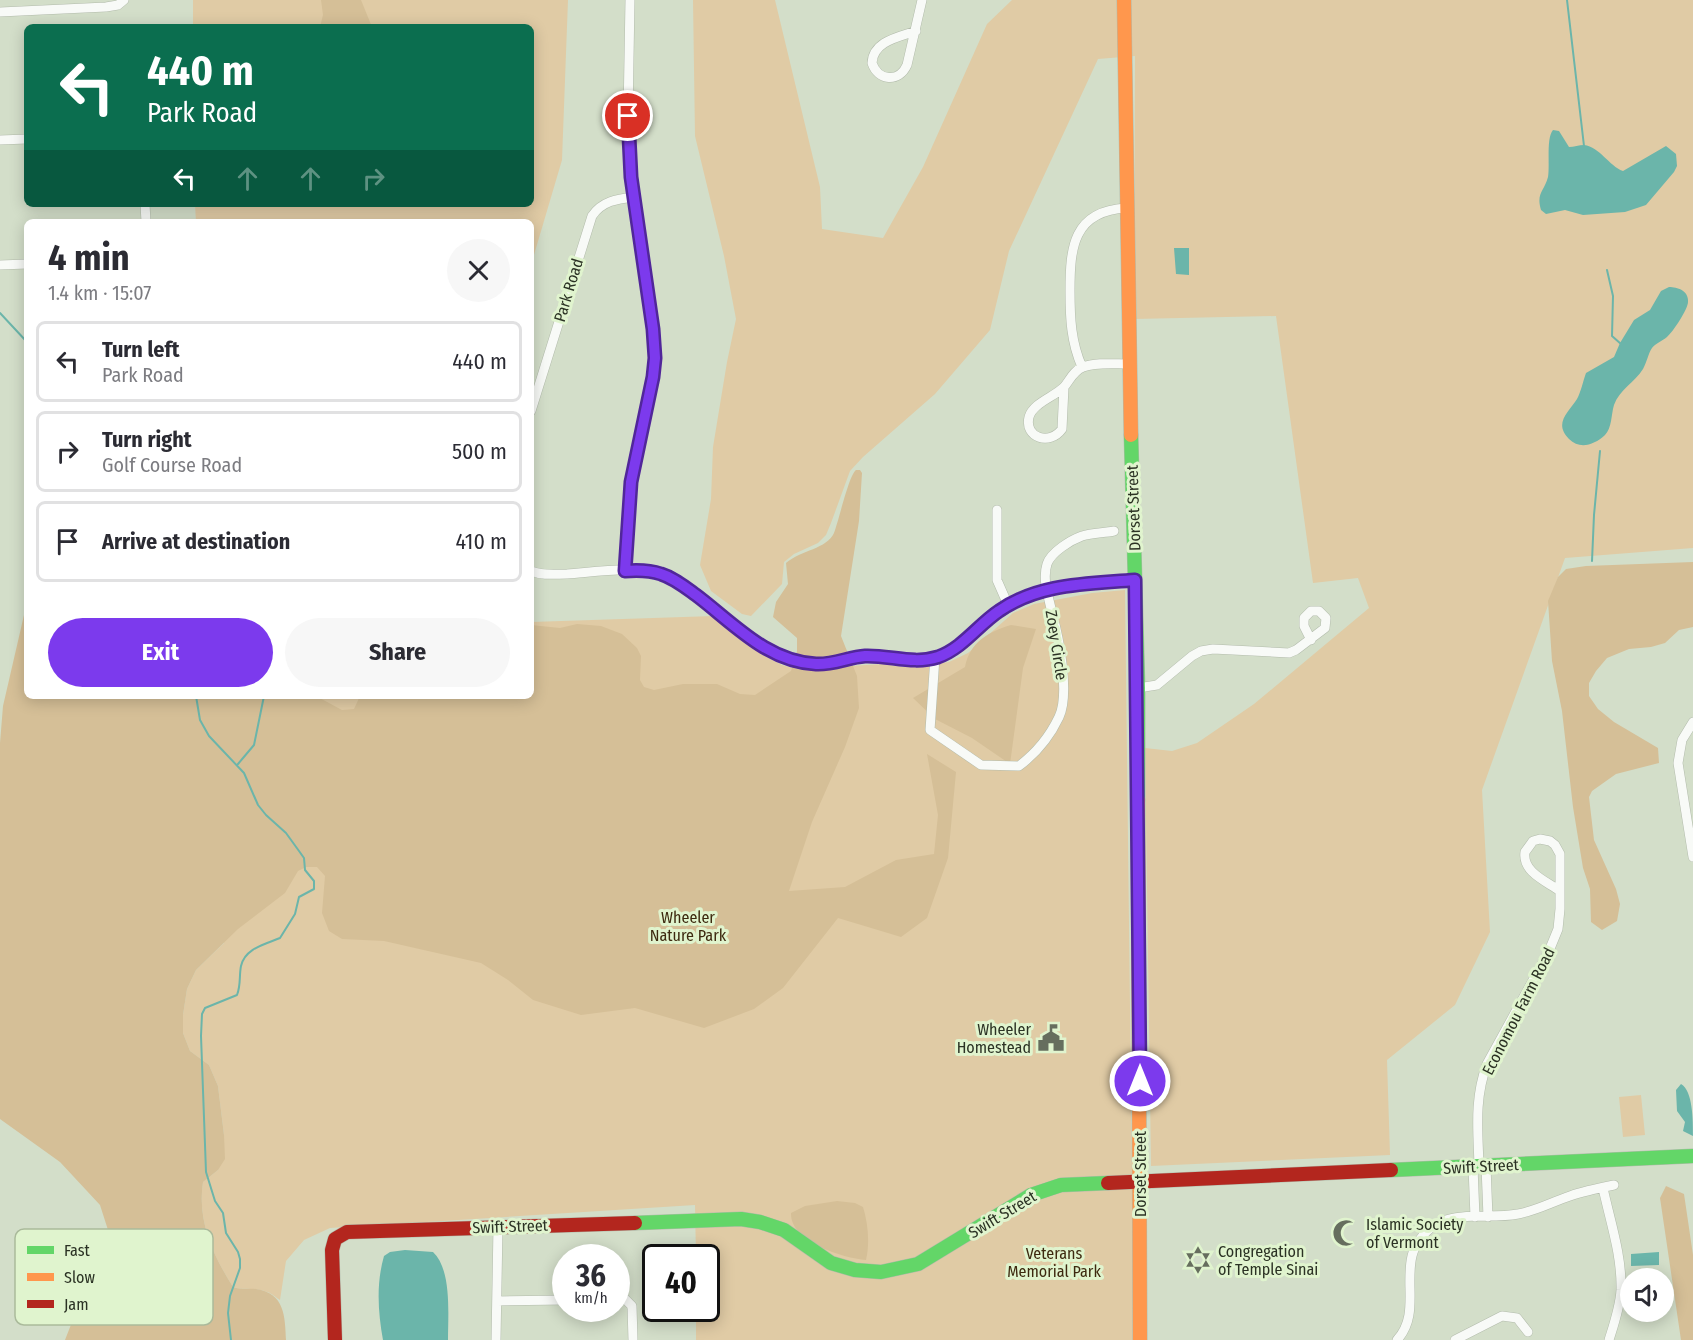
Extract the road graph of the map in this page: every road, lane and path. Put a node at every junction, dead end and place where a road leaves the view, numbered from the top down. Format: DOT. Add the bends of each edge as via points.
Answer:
graph roads {
  1 [pos="124,0"];
  2 [pos="630,0"];
  3 [pos="922,0"];
  4 [pos="1124,0"];
  5 [pos="0,12"];
  6 [pos="916,31"];
  7 [pos="24,139"];
  8 [pos="0,140"];
  9 [pos="634,197"];
  10 [pos="1126,208"];
  11 [pos="0,264"];
  12 [pos="24,264"];
  13 [pos="1129,364"];
  14 [pos="1082,367"];
  15 [pos="1064,387"];
  16 [pos="534,401"];
  17 [pos="997,510"];
  18 [pos="1114,531"];
  19 [pos="625,571"];
  20 [pos="534,572"];
  21 [pos="1135,580"];
  22 [pos="1046,589"];
  23 [pos="1008,605"];
  24 [pos="1311,640"];
  25 [pos="935,657"];
  26 [pos="1138,688"];
  27 [pos="1693,722"];
  28 [pos="1693,857"];
  29 [pos="1560,891"];
  30 [pos="1693,1156"];
  31 [pos="1479,1166"];
  32 [pos="1139,1181"];
  33 [pos="1614,1185"];
  34 [pos="1603,1188"];
  35 [pos="1475,1217"];
  36 [pos="1488,1217"];
  37 [pos="498,1227"];
  38 [pos="552,1300"];
  39 [pos="497,1301"];
  40 [pos="630,1304"];
  41 [pos="1528,1332"];
  42 [pos="1402,1339"];
  43 [pos="335,1340"];
  44 [pos="496,1340"];
  45 [pos="633,1340"];
  46 [pos="1140,1340"];
  47 [pos="1455,1340"];
  48 [pos="1610,1340"];
  1 -- 5 [label="street" via="106,7"];
  2 -- 9 [label="street" via="628,139"];
  3 -- 6 [label="street"];
  4 -- 10 [label="street, Dorset Street"];
  6 -- 6 [label="street" via="904,72 892,78 879,74 872,63 875,50"];
  7 -- 8 [label="street"];
  9 -- 16 [label="street, Park Road" via="610,201 592,216"];
  9 -- 19 [label="street" via="655,358 631,482"];
  10 -- 13 [label="street, Dorset Street"];
  10 -- 14 [label="street" via="1091,220 1071,249 1070,325"];
  11 -- 12 [label="street"];
  13 -- 14 [label="street"];
  13 -- 21 [label="street, Dorset Street"];
  14 -- 15 [label="street"];
  15 -- 15 [label="street" via="1030,414 1029,425 1039,437 1054,437 1062,429"];
  17 -- 23 [label="street" via="998,580"];
  18 -- 22 [label="street" via="1081,536 1059,550 1047,562"];
  19 -- 20 [label="street"];
  19 -- 25 [label="street" via="653,572 677,582 758,644 790,660 816,664 869,656 909,661"];
  21 -- 22 [label="street"];
  21 -- 26 [label="street, Dorset Street"];
  22 -- 23 [label="street"];
  22 -- 25 [label="street, Zoey Circle" via="1058,633 1064,688 1060,716 1033,755 1019,766 981,765 930,730"];
  23 -- 25 [label="street" via="956,648"];
  24 -- 26 [label="street" via="1284,654 1207,649 1192,656 1157,685"];
  26 -- 32 [label="street, Dorset Street"];
  27 -- 28 [label="street" via="1682,740 1678,763"];
  29 -- 29 [label="street, Economou Farm Road" via="1557,848 1546,840 1533,842 1525,852 1526,865"];
  29 -- 31 [label="street, Economou Farm Road" via="1556,936 1482,1077 1477,1103"];
  30 -- 31 [label="street, Swift Street"];
  31 -- 32 [label="street, Swift Street"];
  31 -- 35 [label="street"];
  31 -- 36 [label="street"];
  32 -- 37 [label="street, Swift Street" via="1047,1189 918,1264 878,1273 838,1266 796,1237 760,1221"];
  32 -- 46 [label="street, Dorset Street"];
  33 -- 34 [label="street"];
  34 -- 36 [label="street" via="1526,1212"];
  34 -- 48 [label="street" via="1621,1290"];
  35 -- 36 [label="street"];
  35 -- 42 [label="street" via="1437,1224 1416,1246 1411,1260 1410,1312"];
  37 -- 39 [label="street"];
  37 -- 43 [label="street, Swift Street" via="347,1232 335,1239"];
  38 -- 39 [label="street"];
  39 -- 44 [label="street"];
  40 -- 45 [label="street"];
  41 -- 47 [label="street" via="1517,1318 1502,1316"];
}
